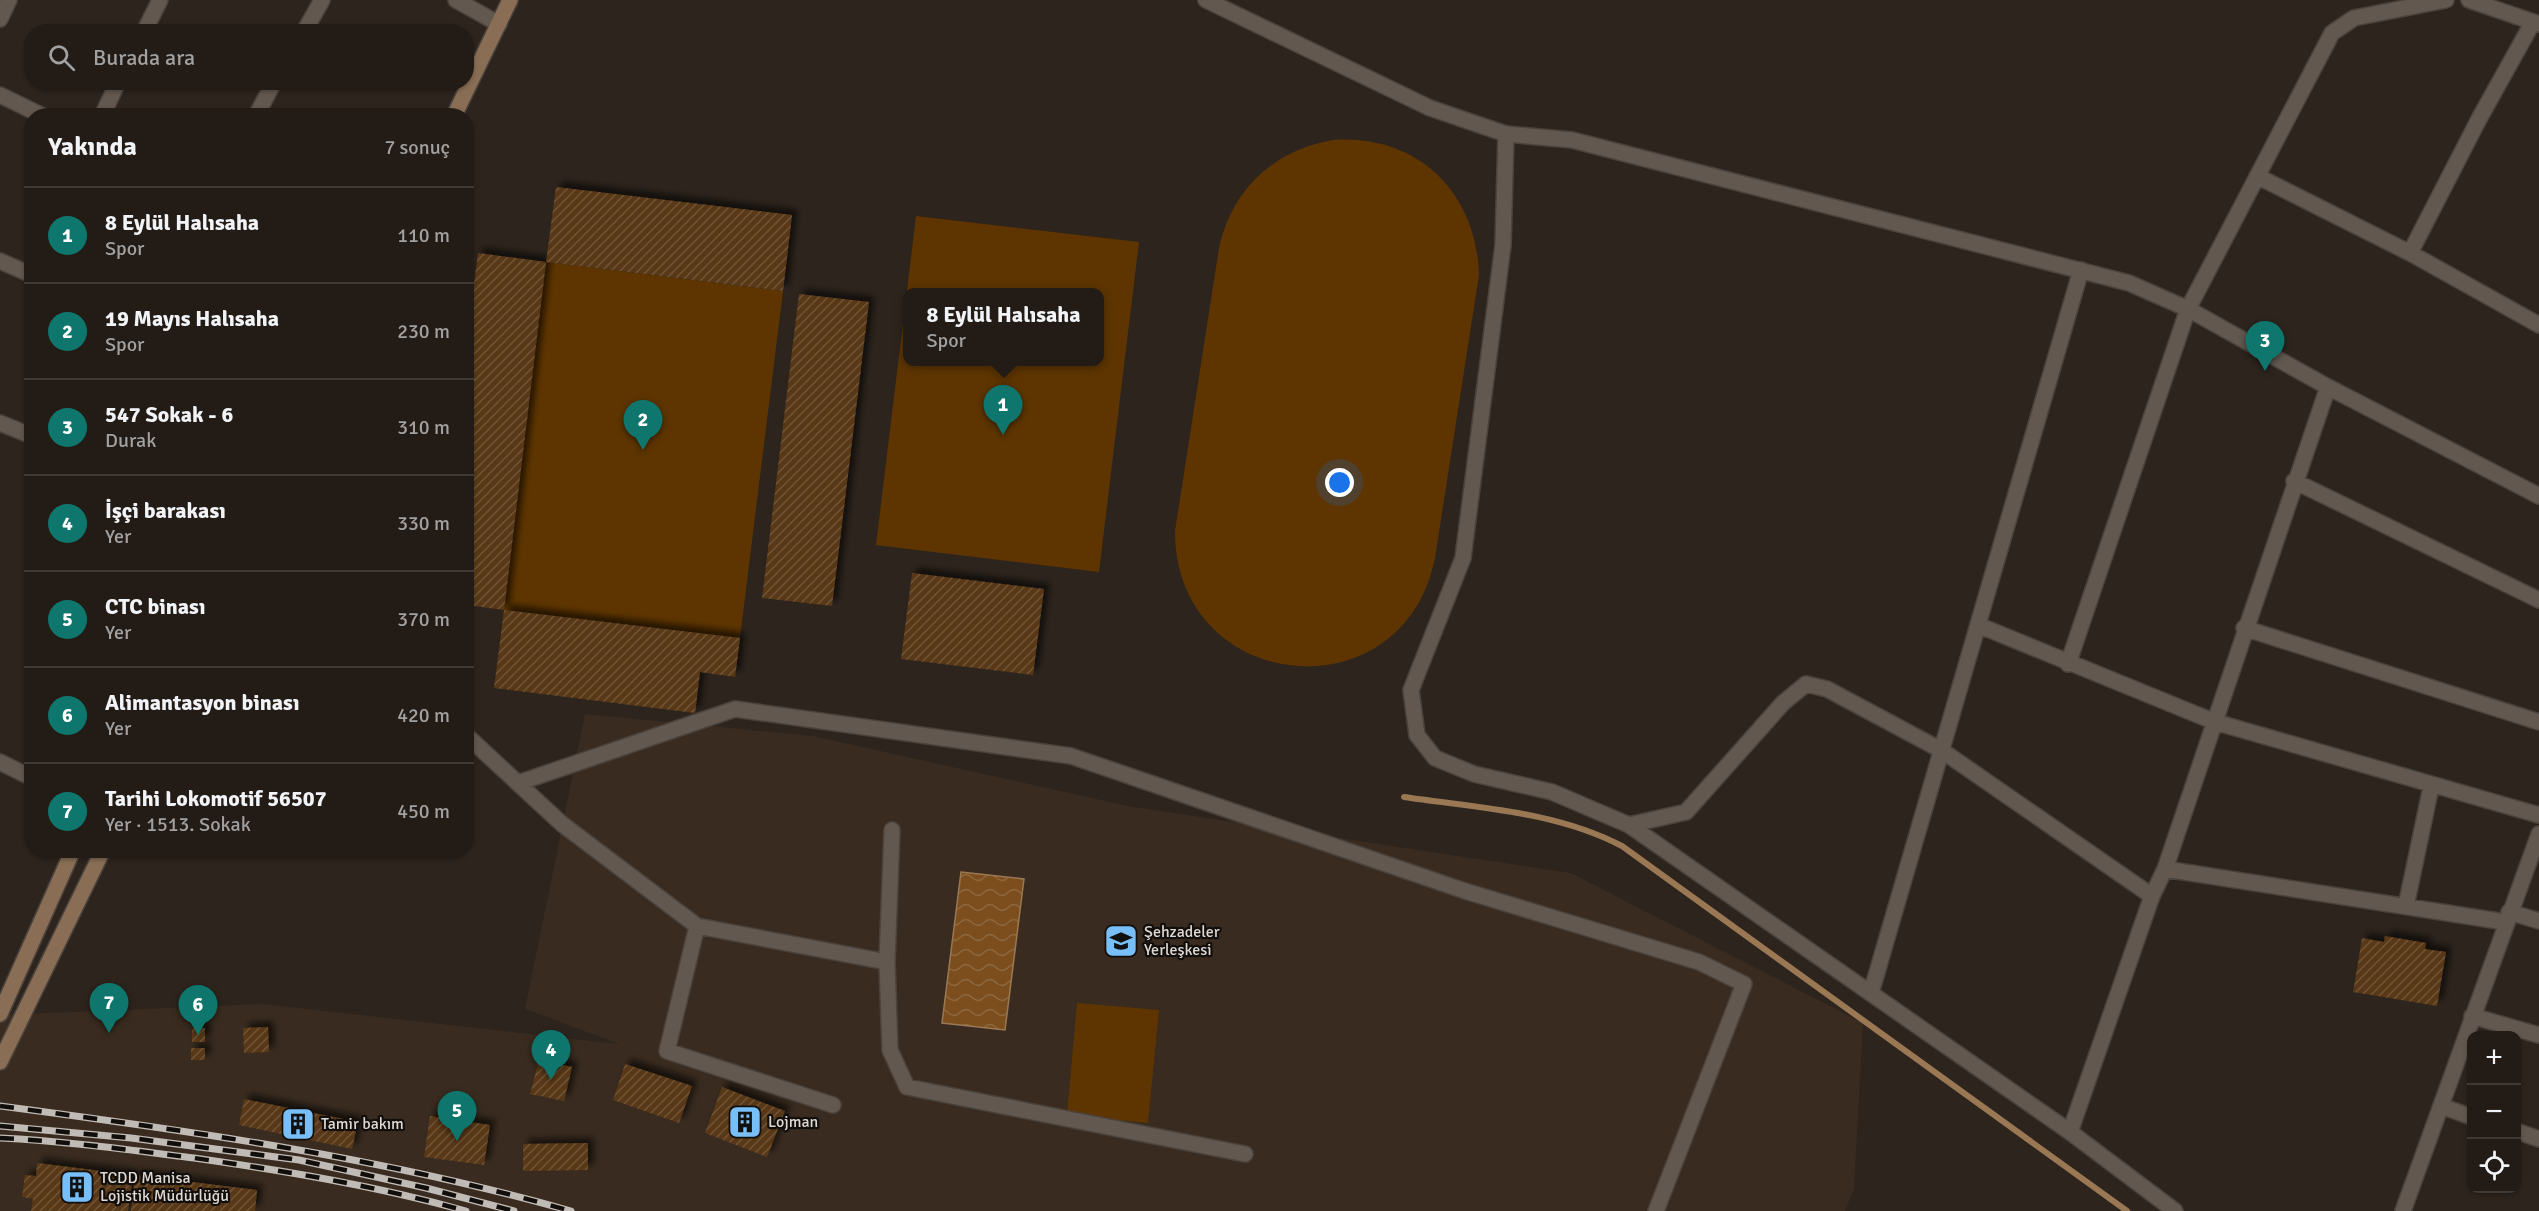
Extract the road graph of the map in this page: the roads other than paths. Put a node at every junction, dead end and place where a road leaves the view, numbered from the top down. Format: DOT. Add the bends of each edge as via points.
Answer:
graph roads {
  1 [pos="9,0"];
  2 [pos="160,0"];
  3 [pos="321,0"];
  4 [pos="456,0"];
  5 [pos="510,0"];
  6 [pos="1206,0"];
  7 [pos="2446,0"];
  8 [pos="2469,0"];
  9 [pos="0,19"];
  10 [pos="2536,23"];
  11 [pos="148,24"];
  12 [pos="308,24"];
  13 [pos="499,24"];
  14 [pos="474,75"];
  15 [pos="114,90"];
  16 [pos="270,90"];
  17 [pos="467,90"];
  18 [pos="0,94"];
  19 [pos="27,108"];
  20 [pos="106,108"];
  21 [pos="259,108"];
  22 [pos="458,108"];
  23 [pos="1506,134"];
  24 [pos="2257,176"];
  25 [pos="2410,254"];
  26 [pos="0,261"];
  27 [pos="2081,270"];
  28 [pos="24,272"];
  29 [pos="2188,309"];
  30 [pos="2539,325"];
  31 [pos="2328,387"];
  32 [pos="0,423"];
  33 [pos="24,433"];
  34 [pos="2294,481"];
  35 [pos="2539,496"];
  36 [pos="2539,600"];
  37 [pos="1978,625"];
  38 [pos="2244,628"];
  39 [pos="2068,664"];
  40 [pos="2215,722"];
  41 [pos="2539,722"];
  42 [pos="474,742"];
  43 [pos="1941,750"];
  44 [pos="0,762"];
  45 [pos="24,774"];
  46 [pos="518,783"];
  47 [pos="2431,787"];
  48 [pos="2539,816"];
  49 [pos="1629,825"];
  50 [pos="892,830"];
  51 [pos="2539,834"];
  52 [pos="69,858"];
  53 [pos="99,858"];
  54 [pos="2165,869"];
  55 [pos="2152,896"];
  56 [pos="2406,906"];
  57 [pos="2507,917"];
  58 [pos="2539,921"];
  59 [pos="697,926"];
  60 [pos="887,962"];
  61 [pos="1871,993"];
  62 [pos="0,1014"];
  63 [pos="2472,1016"];
  64 [pos="2539,1035"];
  65 [pos="2,1055"];
  66 [pos="833,1105"];
  67 [pos="2441,1106"];
  68 [pos="2467,1115"];
  69 [pos="2070,1131"];
  70 [pos="2521,1132"];
  71 [pos="2539,1139"];
  72 [pos="1245,1154"];
  73 [pos="1656,1211"];
  74 [pos="2175,1211"];
  75 [pos="2403,1211"];
  1 -- 9 [label="street"];
  2 -- 11 [label="street"];
  3 -- 12 [label="street"];
  4 -- 13 [label="street"];
  5 -- 13 [label="main road"];
  6 -- 23 [label="street" via="1430,108"];
  7 -- 24 [label="street" via="2354,18 2332,33"];
  8 -- 10 [label="street"];
  10 -- 25 [label="street" via="2479,119"];
  13 -- 14 [label="main road"];
  15 -- 20 [label="street"];
  16 -- 21 [label="street"];
  17 -- 22 [label="main road"];
  18 -- 19 [label="street"];
  23 -- 27 [label="street" via="1572,140"];
  23 -- 49 [label="street" via="1503,245 1463,558 1411,690 1417,735 1435,758 1474,774 1552,792"];
  24 -- 25 [label="street"];
  24 -- 29 [label="street"];
  25 -- 30 [label="street"];
  26 -- 28 [label="street"];
  27 -- 29 [label="street" via="2129,283"];
  27 -- 37 [label="street"];
  29 -- 31 [label="street"];
  29 -- 39 [label="street"];
  31 -- 34 [label="street"];
  31 -- 35 [label="street"];
  32 -- 33 [label="street"];
  34 -- 36 [label="street"];
  34 -- 38 [label="street"];
  37 -- 39 [label="street"];
  37 -- 43 [label="street"];
  38 -- 40 [label="street"];
  38 -- 41 [label="street"];
  39 -- 40 [label="street"];
  40 -- 47 [label="street"];
  40 -- 54 [label="street"];
  42 -- 46 [label="street"];
  43 -- 49 [label="street" via="1827,689 1806,684 1783,703 1686,812"];
  43 -- 55 [label="street"];
  43 -- 61 [label="street"];
  44 -- 45 [label="street"];
  46 -- 59 [label="street" via="562,824"];
  46 -- 73 [label="street" via="735,709 1071,756 1465,891 1699,962 1744,984"];
  47 -- 48 [label="street"];
  47 -- 56 [label="street"];
  49 -- 61 [label="street"];
  50 -- 60 [label="street"];
  51 -- 57 [label="street"];
  52 -- 62 [label="main road"];
  53 -- 65 [label="main road"];
  54 -- 55 [label="street"];
  54 -- 56 [label="street"];
  55 -- 69 [label="street"];
  56 -- 57 [label="street"];
  57 -- 58 [label="street"];
  57 -- 63 [label="street"];
  59 -- 60 [label="street"];
  59 -- 66 [label="street" via="667,1051"];
  60 -- 72 [label="street" via="890,1050 907,1087"];
  61 -- 69 [label="street"];
  63 -- 64 [label="street"];
  63 -- 67 [label="street"];
  67 -- 68 [label="street"];
  67 -- 75 [label="street"];
  69 -- 74 [label="street"];
  70 -- 71 [label="street"];
}
